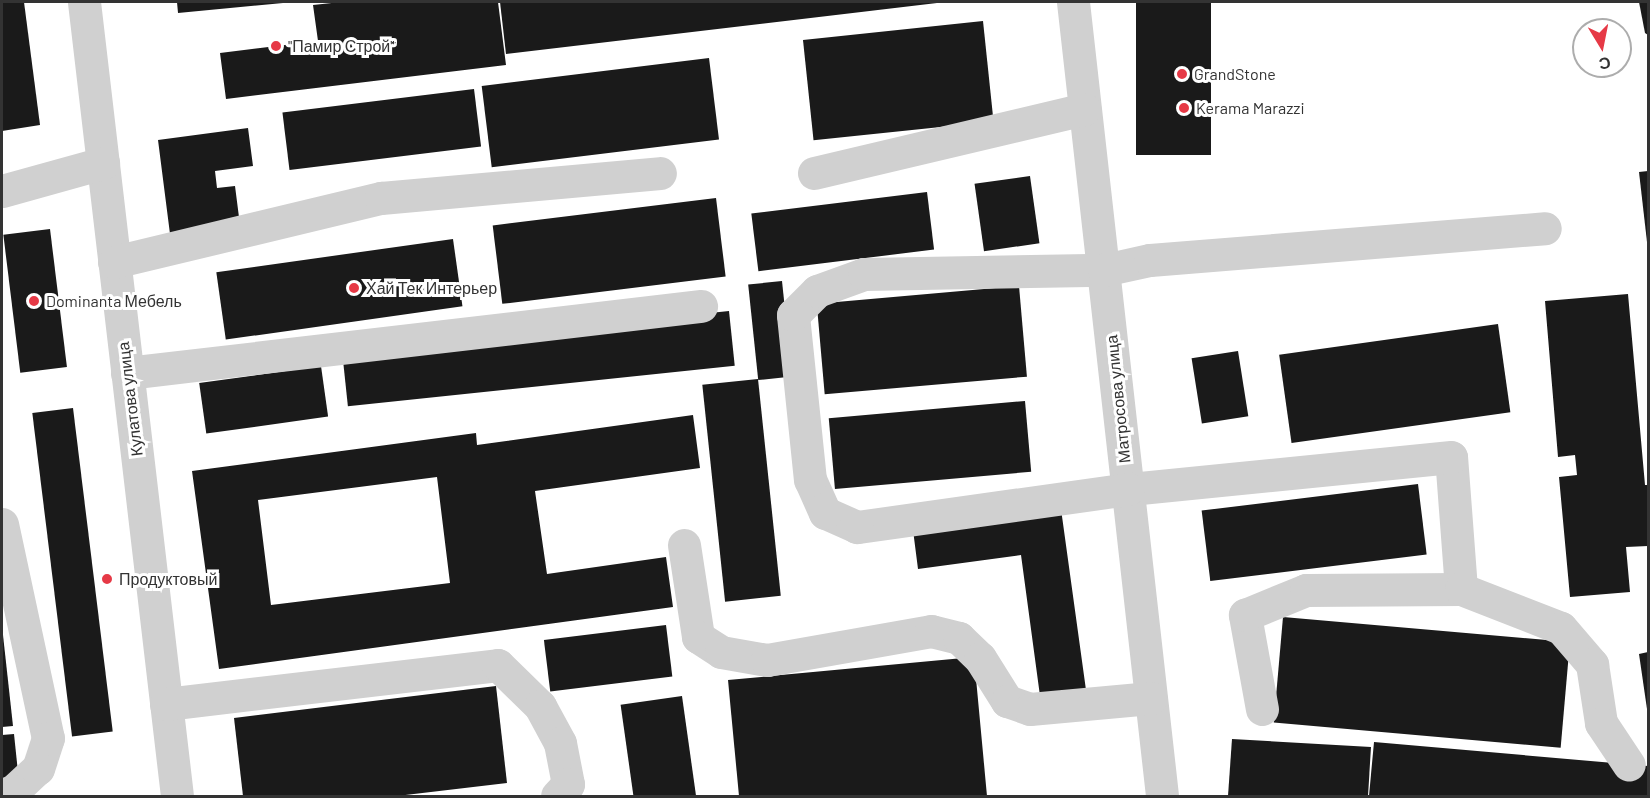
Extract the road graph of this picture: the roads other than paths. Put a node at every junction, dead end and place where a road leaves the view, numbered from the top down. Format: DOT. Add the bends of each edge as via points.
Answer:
graph roads {
  1 [pos="84,2"];
  2 [pos="1073,2"];
  3 [pos="1085,109"];
  4 [pos="103,163"];
  5 [pos="814,172"];
  6 [pos="660,173"];
  7 [pos="2,190"];
  8 [pos="1545,228"];
  9 [pos="114,262"];
  10 [pos="1104,270"];
  11 [pos="701,306"];
  12 [pos="127,373"];
  13 [pos="1128,489"];
  14 [pos="2,524"];
  15 [pos="684,545"];
  16 [pos="1461,589"];
  17 [pos="1151,698"];
  18 [pos="166,704"];
  19 [pos="1262,709"];
  20 [pos="1629,765"];
  21 [pos="2,795"];
  22 [pos="177,796"];
  23 [pos="557,796"];
  24 [pos="1162,796"];
  1 -- 4 [label="street, Кулатова улица"];
  2 -- 3 [label="street, Матросова улица"];
  3 -- 5 [label="street"];
  3 -- 10 [label="street, Матросова улица"];
  4 -- 7 [label="street"];
  4 -- 9 [label="street, Кулатова улица"];
  6 -- 9 [label="street" via="381,198"];
  8 -- 10 [label="street" via="1149,260"];
  9 -- 12 [label="street, Кулатова улица"];
  10 -- 13 [label="street, Матросова улица"];
  10 -- 13 [label="street" via="864,274 818,291 793,315 810,480 825,513 857,527"];
  11 -- 12 [label="street"];
  12 -- 18 [label="street, Кулатова улица"];
  13 -- 16 [label="street" via="1450,457"];
  13 -- 17 [label="street, Матросова улица"];
  14 -- 21 [label="street" via="48,738 38,768 13,791"];
  15 -- 17 [label="street" via="698,637 721,652 767,660 931,631 959,638 980,658 1007,701 1030,709"];
  16 -- 19 [label="street" via="1306,590 1245,615"];
  16 -- 20 [label="street" via="1561,628 1592,664 1601,723"];
  17 -- 24 [label="street, Матросова улица"];
  18 -- 22 [label="street, Кулатова улица"];
  18 -- 23 [label="street" via="498,665 540,706 560,743 568,784"];
}
